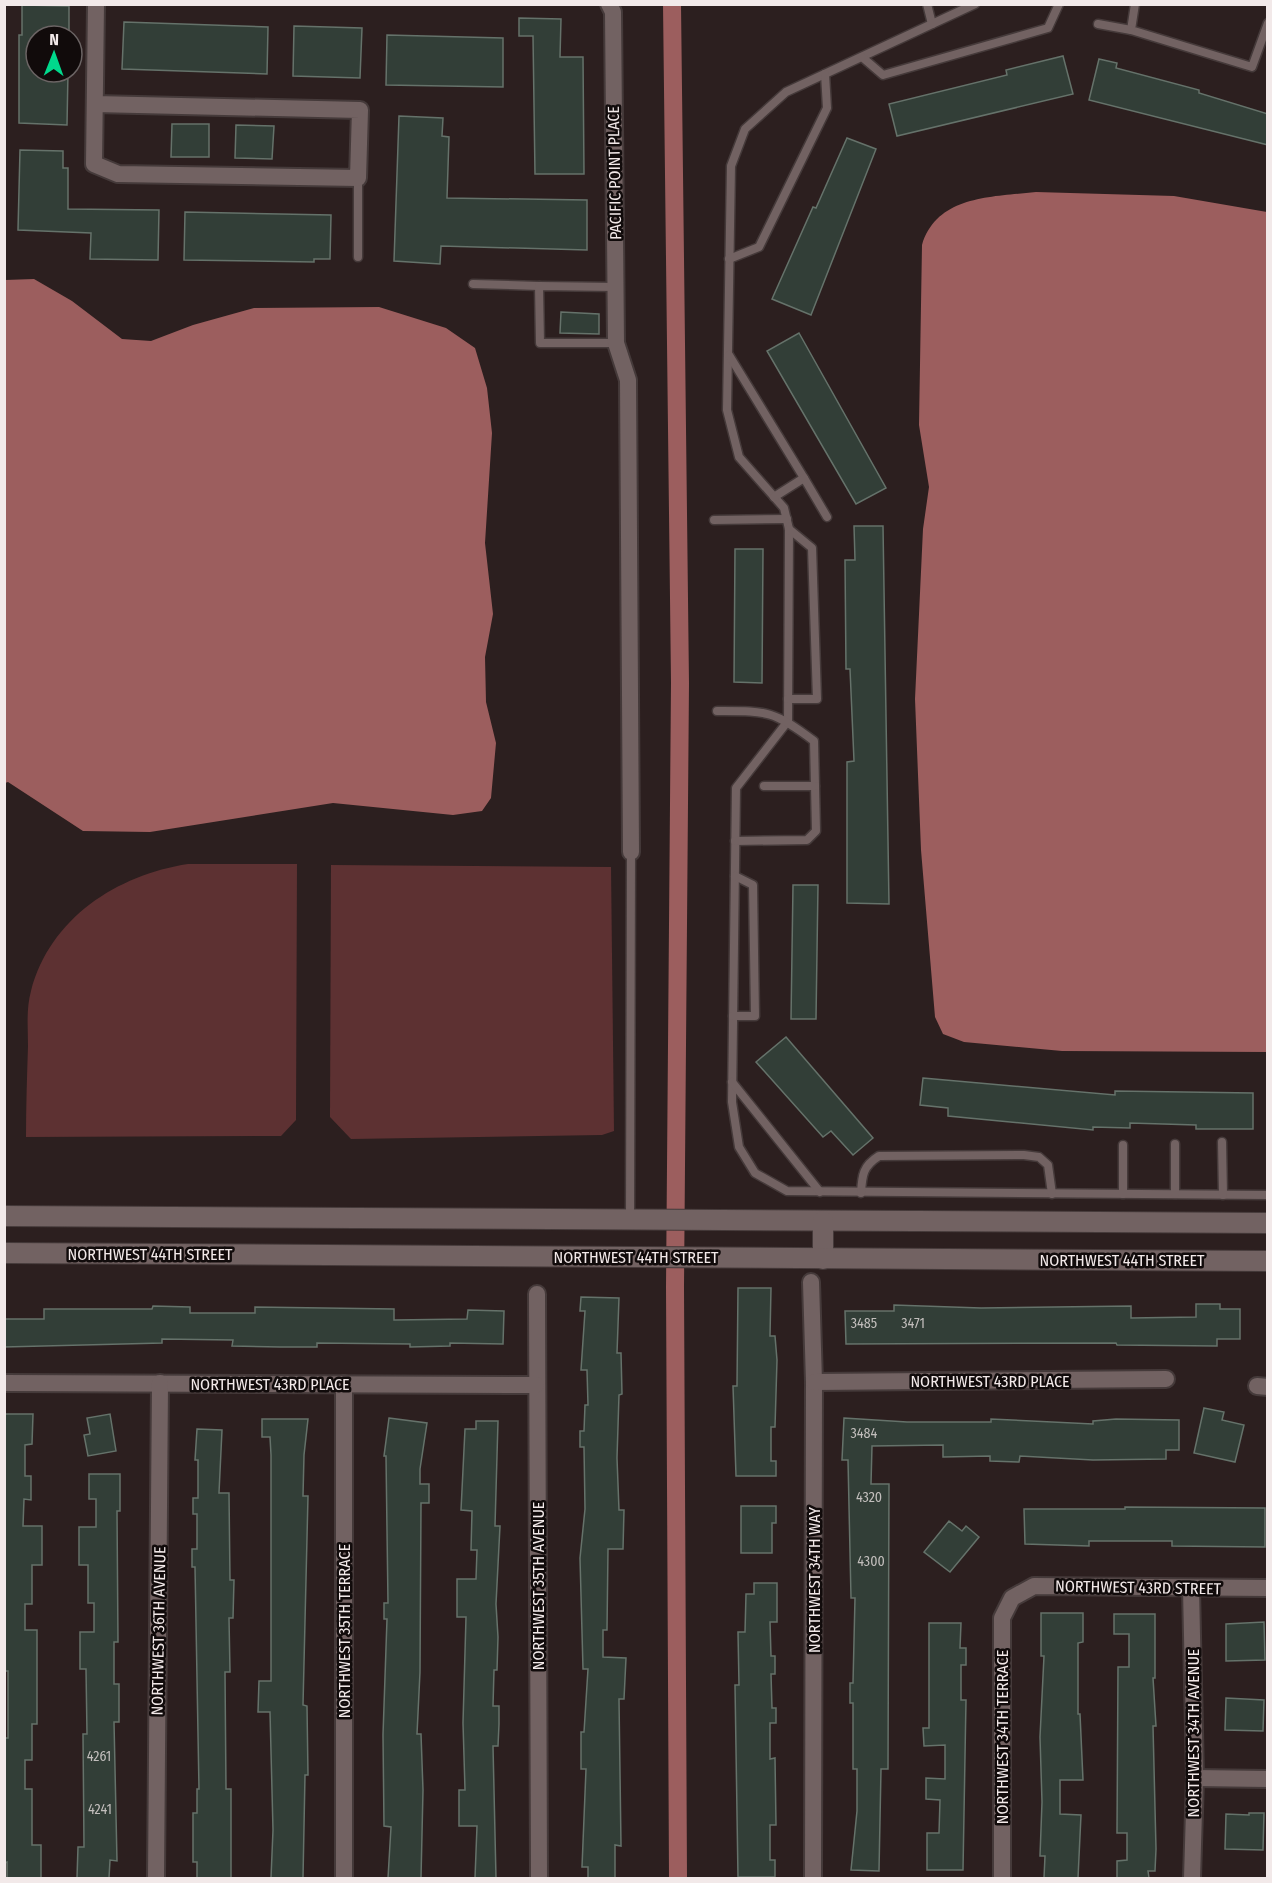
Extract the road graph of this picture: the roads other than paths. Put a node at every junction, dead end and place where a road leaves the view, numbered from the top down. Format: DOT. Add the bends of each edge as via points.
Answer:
graph roads {
  1 [pos="96,4"];
  2 [pos="609,4"];
  3 [pos="927,4"];
  4 [pos="975,4"];
  5 [pos="1059,4"];
  6 [pos="1135,4"];
  7 [pos="1268,23"];
  8 [pos="932,24"];
  9 [pos="1098,24"];
  10 [pos="1131,30"];
  11 [pos="862,57"];
  12 [pos="825,74"];
  13 [pos="95,104"];
  14 [pos="358,178"];
  15 [pos="358,257"];
  16 [pos="729,259"];
  17 [pos="473,284"];
  18 [pos="539,286"];
  19 [pos="615,287"];
  20 [pos="616,344"];
  21 [pos="728,353"];
  22 [pos="804,478"];
  23 [pos="774,497"];
  24 [pos="827,517"];
  25 [pos="787,519"];
  26 [pos="714,520"];
  27 [pos="789,529"];
  28 [pos="788,699"];
  29 [pos="717,711"];
  30 [pos="788,721"];
  31 [pos="764,786"];
  32 [pos="815,786"];
  33 [pos="735,841"];
  34 [pos="631,852"];
  35 [pos="735,876"];
  36 [pos="733,1016"];
  37 [pos="732,1082"];
  38 [pos="1222,1142"];
  39 [pos="1175,1144"];
  40 [pos="1123,1145"];
  41 [pos="820,1192"];
  42 [pos="861,1193"];
  43 [pos="1052,1194"];
  44 [pos="1123,1194"];
  45 [pos="1175,1194"];
  46 [pos="1223,1195"];
  47 [pos="1268,1195"];
  48 [pos="4,1215"];
  49 [pos="630,1220"];
  50 [pos="823,1221"];
  51 [pos="1268,1223"];
  52 [pos="4,1253"];
  53 [pos="823,1259"];
  54 [pos="1268,1261"];
  55 [pos="811,1282"];
  56 [pos="537,1294"];
  57 [pos="1166,1379"];
  58 [pos="814,1382"];
  59 [pos="4,1383"];
  60 [pos="160,1383"];
  61 [pos="344,1384"];
  62 [pos="536,1385"];
  63 [pos="1191,1588"];
  64 [pos="1268,1588"];
  65 [pos="1012,1598"];
  66 [pos="1195,1778"];
  67 [pos="1268,1779"];
  68 [pos="156,1878"];
  69 [pos="344,1878"];
  70 [pos="539,1878"];
  71 [pos="813,1878"];
  72 [pos="1002,1878"];
  73 [pos="1192,1878"];
  1 -- 13 [label="street"];
  2 -- 19 [label="street, PACIFIC POINT PLACE" via="613,12"];
  3 -- 8 [label="lane"];
  4 -- 8 [label="lane"];
  5 -- 11 [label="lane" via="1048,28 883,75"];
  6 -- 10 [label="lane"];
  7 -- 10 [label="lane" via="1252,67"];
  8 -- 11 [label="lane"];
  9 -- 10 [label="lane"];
  11 -- 12 [label="lane"];
  12 -- 16 [label="lane" via="827,108 759,247"];
  12 -- 16 [label="lane" via="786,92 745,129 731,166"];
  13 -- 14 [label="street" via="94,164 118,174"];
  13 -- 14 [label="street" via="360,110"];
  14 -- 15 [label="lane"];
  16 -- 21 [label="lane"];
  17 -- 18 [label="lane"];
  18 -- 19 [label="lane"];
  18 -- 20 [label="lane" via="540,343"];
  19 -- 20 [label="street, PACIFIC POINT PLACE"];
  20 -- 34 [label="street, PACIFIC POINT PLACE" via="628,380"];
  21 -- 22 [label="lane"];
  21 -- 23 [label="lane" via="727,410 739,457"];
  22 -- 23 [label="lane"];
  22 -- 24 [label="lane"];
  23 -- 25 [label="lane" via="784,508"];
  25 -- 26 [label="lane"];
  25 -- 27 [label="lane"];
  27 -- 28 [label="lane"];
  27 -- 28 [label="lane" via="812,548 817,699"];
  28 -- 30 [label="lane"];
  29 -- 30 [label="lane" via="763,711"];
  30 -- 32 [label="lane" via="814,741"];
  30 -- 33 [label="lane" via="736,788"];
  31 -- 32 [label="lane"];
  32 -- 33 [label="lane" via="816,831 807,840"];
  33 -- 35 [label="lane"];
  34 -- 49 [label="lane"];
  35 -- 36 [label="lane"];
  35 -- 36 [label="lane" via="753,885 755,1016"];
  36 -- 37 [label="lane"];
  37 -- 41 [label="lane"];
  37 -- 41 [label="lane" via="739,1147 755,1173 787,1191"];
  38 -- 46 [label="lane"];
  39 -- 45 [label="lane"];
  40 -- 44 [label="lane"];
  41 -- 42 [label="lane"];
  42 -- 43 [label="lane"];
  42 -- 43 [label="lane" via="862,1173 879,1156 1024,1155 1039,1157 1048,1165"];
  43 -- 44 [label="lane"];
  44 -- 45 [label="lane"];
  45 -- 46 [label="lane"];
  46 -- 47 [label="lane"];
  48 -- 49 [label="street"];
  49 -- 50 [label="street"];
  50 -- 51 [label="street"];
  50 -- 53 [label="street"];
  52 -- 53 [label="street, NORTHWEST 44TH STREET"];
  53 -- 54 [label="street, NORTHWEST 44TH STREET"];
  55 -- 58 [label="street, NORTHWEST 34TH WAY"];
  56 -- 62 [label="street, NORTHWEST 35TH AVENUE"];
  57 -- 58 [label="street, NORTHWEST 43RD PLACE"];
  58 -- 71 [label="street, NORTHWEST 34TH WAY"];
  59 -- 60 [label="street, NORTHWEST 43RD PLACE"];
  60 -- 61 [label="street, NORTHWEST 43RD PLACE"];
  60 -- 68 [label="street, NORTHWEST 36TH AVENUE"];
  61 -- 62 [label="street, NORTHWEST 43RD PLACE"];
  61 -- 69 [label="street, NORTHWEST 35TH TERRACE"];
  62 -- 70 [label="street, NORTHWEST 35TH AVENUE"];
  63 -- 64 [label="street, NORTHWEST 43RD STREET"];
  63 -- 65 [label="street, NORTHWEST 43RD STREET" via="1034,1586"];
  63 -- 66 [label="street, NORTHWEST 34TH AVENUE"];
  65 -- 72 [label="street, NORTHWEST 34TH TERRACE" via="1002,1618"];
  66 -- 67 [label="street"];
  66 -- 73 [label="street, NORTHWEST 34TH AVENUE"];
}
